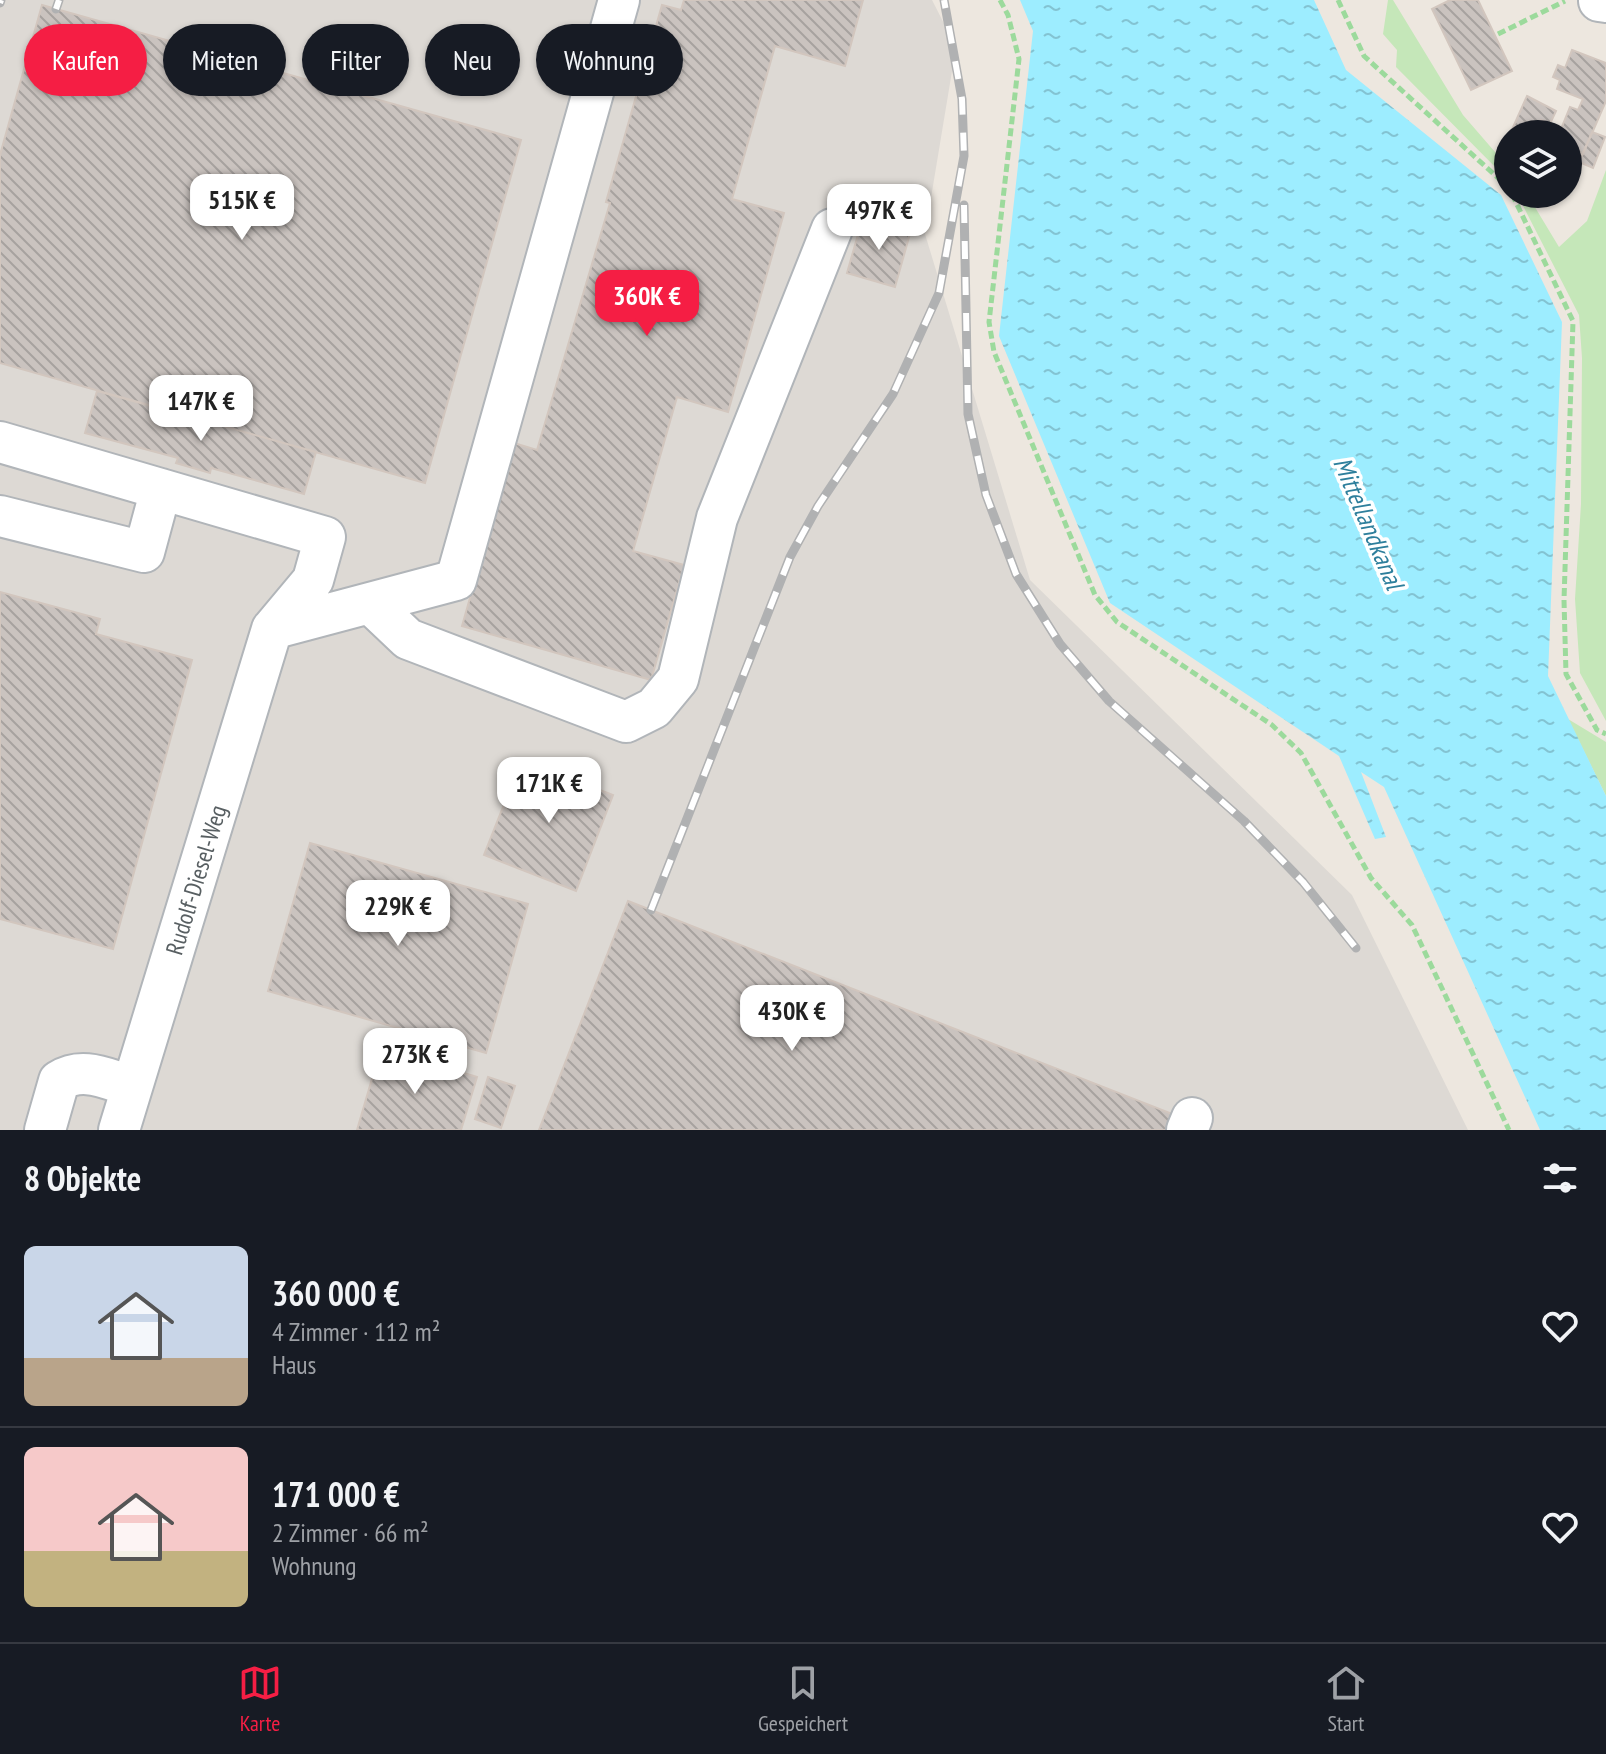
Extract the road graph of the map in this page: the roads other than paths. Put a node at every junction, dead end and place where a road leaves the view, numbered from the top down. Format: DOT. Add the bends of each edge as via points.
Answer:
graph roads {
  1 [pos="619,0"];
  2 [pos="1599,1"];
  3 [pos="1606,2"];
  4 [pos="832,229"];
  5 [pos="0,442"];
  6 [pos="161,489"];
  7 [pos="0,516"];
  8 [pos="370,603"];
  9 [pos="272,629"];
  10 [pos="132,1086"];
  11 [pos="45,1130"];
  12 [pos="119,1130"];
  1 -- 8 [label="street" via="456,580"];
  2 -- 3 [label="street"];
  4 -- 8 [label="street" via="717,518 678,679 654,708 626,722 408,639"];
  5 -- 6 [label="street"];
  6 -- 7 [label="street" via="144,552"];
  6 -- 9 [label="street" via="325,537 313,580"];
  8 -- 9 [label="street"];
  9 -- 10 [label="street, Rudolf-Diesel-Weg"];
  10 -- 11 [label="street" via="80,1071 69,1075 59,1081"];
  10 -- 12 [label="street, Rudolf-Diesel-Weg"];
}
